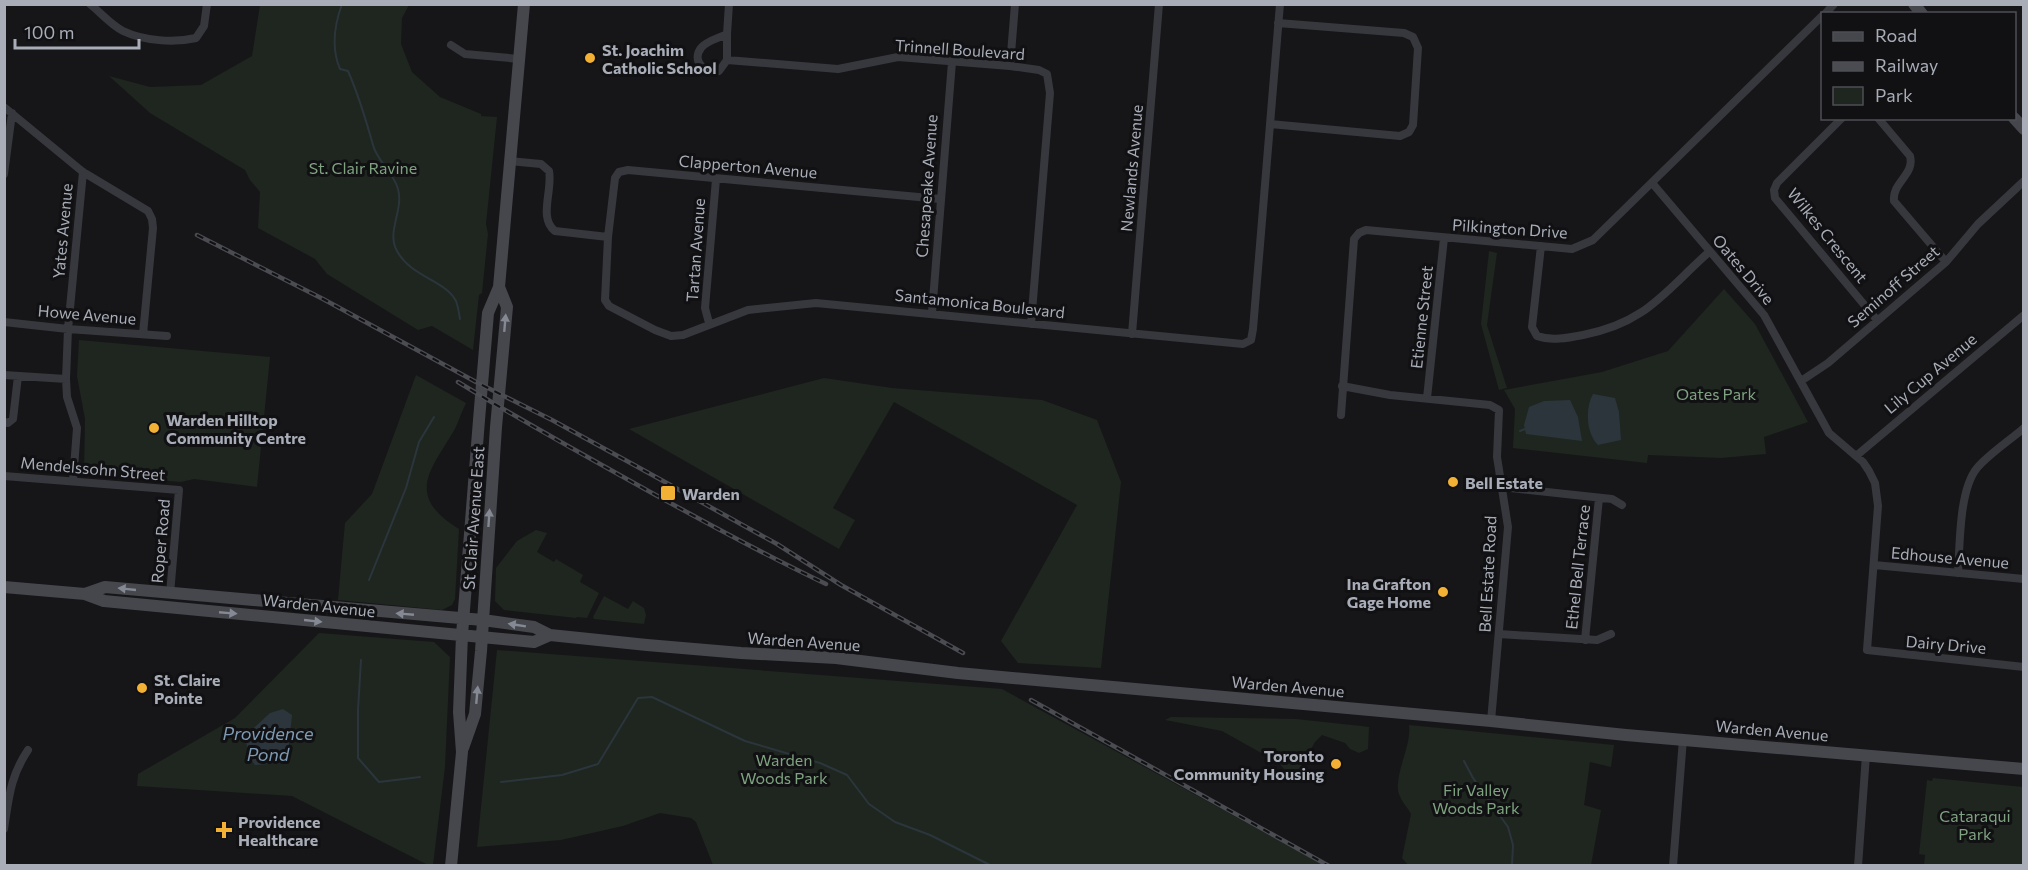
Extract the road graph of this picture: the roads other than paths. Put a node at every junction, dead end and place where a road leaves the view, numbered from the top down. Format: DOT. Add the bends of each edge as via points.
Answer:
graph roads {
  1 [pos="90,4"];
  2 [pos="207,4"];
  3 [pos="524,4"];
  4 [pos="729,4"];
  5 [pos="1015,4"];
  6 [pos="1159,4"];
  7 [pos="1280,4"];
  8 [pos="1821,18"];
  9 [pos="1278,23"];
  10 [pos="727,34"];
  11 [pos="452,45"];
  12 [pos="520,59"];
  13 [pos="727,60"];
  14 [pos="952,62"];
  15 [pos="1010,66"];
  16 [pos="4,107"];
  17 [pos="12,113"];
  18 [pos="1840,120"];
  19 [pos="1880,120"];
  20 [pos="1270,124"];
  21 [pos="509,160"];
  22 [pos="82,172"];
  23 [pos="4,174"];
  24 [pos="716,179"];
  25 [pos="2024,181"];
  26 [pos="1653,184"];
  27 [pos="940,200"];
  28 [pos="609,237"];
  29 [pos="1444,238"];
  30 [pos="1540,246"];
  31 [pos="1709,252"];
  32 [pos="1946,262"];
  33 [pos="499,287"];
  34 [pos="932,313"];
  35 [pos="2024,315"];
  36 [pos="1877,320"];
  37 [pos="4,322"];
  38 [pos="709,323"];
  39 [pos="1031,324"];
  40 [pos="68,329"];
  41 [pos="143,334"];
  42 [pos="1132,334"];
  43 [pos="167,336"];
  44 [pos="4,375"];
  45 [pos="18,376"];
  46 [pos="66,380"];
  47 [pos="1801,381"];
  48 [pos="1342,386"];
  49 [pos="1427,398"];
  50 [pos="1341,415"];
  51 [pos="4,422"];
  52 [pos="2024,428"];
  53 [pos="1856,456"];
  54 [pos="4,476"];
  55 [pos="73,481"];
  56 [pos="1501,487"];
  57 [pos="179,490"];
  58 [pos="1599,498"];
  59 [pos="1622,505"];
  60 [pos="1874,565"];
  61 [pos="1958,573"];
  62 [pos="2024,579"];
  63 [pos="4,587"];
  64 [pos="85,594"];
  65 [pos="170,594"];
  66 [pos="463,619"];
  67 [pos="483,620"];
  68 [pos="1499,633"];
  69 [pos="1611,634"];
  70 [pos="462,635"];
  71 [pos="550,635"];
  72 [pos="482,637"];
  73 [pos="1586,640"];
  74 [pos="2024,667"];
  75 [pos="1491,720"];
  76 [pos="1683,739"];
  77 [pos="28,750"];
  78 [pos="462,752"];
  79 [pos="1866,755"];
  80 [pos="2024,769"];
  81 [pos="4,829"];
  82 [pos="451,866"];
  83 [pos="1673,866"];
  84 [pos="1858,866"];
  1 -- 2 [label="street" via="122,30 180,42 196,38 204,26"];
  3 -- 12 [label="main road, St Clair Avenue East"];
  4 -- 10 [label="street"];
  5 -- 15 [label="street"];
  6 -- 42 [label="street, Newlands Avenue"];
  7 -- 9 [label="street, Santamonica Boulevard"];
  8 -- 26 [label="street, Pilkington Drive"];
  9 -- 20 [label="street, Santamonica Boulevard"];
  9 -- 20 [label="street" via="1404,33 1413,37 1418,48 1413,125 1400,136"];
  10 -- 13 [label="street"];
  10 -- 13 [label="street, Trinnell Boulevard" via="704,46 698,59 702,67 714,72 723,68"];
  11 -- 12 [label="street" via="465,54"];
  12 -- 21 [label="main road, St Clair Avenue East"];
  13 -- 14 [label="street, Trinnell Boulevard" via="838,69 898,57"];
  14 -- 15 [label="street, Trinnell Boulevard"];
  14 -- 27 [label="street, Chesapeake Avenue"];
  15 -- 39 [label="street, Trinnell Boulevard" via="1044,71 1050,81"];
  16 -- 17 [label="street"];
  17 -- 22 [label="street"];
  17 -- 23 [label="street"];
  18 -- 36 [label="street, Wilkes Crescent" via="1777,183 1775,198"];
  19 -- 32 [label="street" via="1910,156 1912,164 1893,194 1894,201"];
  20 -- 42 [label="street, Santamonica Boulevard" via="1251,340 1243,344"];
  21 -- 28 [label="street" via="541,164 549,171 547,220 552,229"];
  21 -- 33 [label="main road, St Clair Avenue East"];
  22 -- 40 [label="street, Yates Avenue"];
  22 -- 41 [label="street" via="148,211 152,219"];
  24 -- 27 [label="street, Clapperton Avenue"];
  24 -- 28 [label="street, Clapperton Avenue" via="619,172 615,178"];
  24 -- 38 [label="street, Tartan Avenue" via="705,308"];
  25 -- 32 [label="street, Seminoff Street" via="1978,224"];
  26 -- 30 [label="street, Pilkington Drive" via="1593,240 1572,249"];
  26 -- 31 [label="street, Oates Drive"];
  27 -- 34 [label="street, Chesapeake Avenue"];
  28 -- 38 [label="street, Santamonica Boulevard" via="605,300 609,306 671,336"];
  29 -- 30 [label="street, Pilkington Drive"];
  29 -- 48 [label="street, Pilkington Drive" via="1366,230 1354,239"];
  29 -- 49 [label="street, Etienne Street"];
  30 -- 31 [label="street" via="1532,327 1537,336 1546,339 1607,331 1631,320 1652,306"];
  31 -- 47 [label="street, Oates Drive" via="1764,315"];
  32 -- 36 [label="street, Seminoff Street"];
  33 -- 66 [label="main road, St Clair Avenue East" via="488,313"];
  67 -- 33 [label="main road, St Clair Avenue East, one-way" via="507,307"];
  34 -- 38 [label="street, Santamonica Boulevard" via="816,303 748,310"];
  34 -- 39 [label="street, Santamonica Boulevard"];
  35 -- 53 [label="street, Lily Cup Avenue"];
  36 -- 47 [label="street, Seminoff Street"];
  37 -- 40 [label="street, Howe Avenue"];
  39 -- 42 [label="street, Santamonica Boulevard"];
  40 -- 41 [label="street, Howe Avenue"];
  40 -- 46 [label="street, Yates Avenue"];
  41 -- 43 [label="street, Howe Avenue"];
  44 -- 45 [label="street"];
  45 -- 46 [label="street"];
  45 -- 51 [label="street" via="13,419"];
  46 -- 55 [label="street, Yates Avenue" via="77,428"];
  47 -- 53 [label="street, Oates Drive" via="1829,434"];
  48 -- 49 [label="street, Bell Estate Road"];
  48 -- 50 [label="street, Pilkington Drive"];
  49 -- 56 [label="street, Bell Estate Road" via="1490,405 1499,410 1497,457"];
  52 -- 61 [label="street" via="1978,467 1970,479 1965,492"];
  53 -- 60 [label="street" via="1869,471 1876,489"];
  54 -- 55 [label="street, Mendelssohn Street"];
  55 -- 57 [label="street, Mendelssohn Street"];
  56 -- 58 [label="street"];
  56 -- 68 [label="street, Bell Estate Road" via="1508,527"];
  57 -- 65 [label="street, Roper Road"];
  58 -- 59 [label="street"];
  58 -- 73 [label="street, Ethel Bell Terrace"];
  60 -- 61 [label="street, Edhouse Avenue"];
  60 -- 74 [label="street, Dairy Drive" via="1867,650"];
  61 -- 62 [label="street, Edhouse Avenue"];
  63 -- 64 [label="main road, Warden Avenue"];
  65 -- 64 [label="main road, Warden Avenue, one-way" via="105,587"];
  64 -- 70 [label="main road, Warden Avenue, one-way" via="104,601"];
  66 -- 65 [label="main road, Warden Avenue, one-way"];
  66 -- 67 [label="main road, Warden Avenue"];
  66 -- 70 [label="main road, St Clair Avenue East"];
  71 -- 67 [label="main road, Warden Avenue, one-way" via="534,627"];
  67 -- 72 [label="main road, St Clair Avenue East"];
  68 -- 73 [label="street"];
  68 -- 75 [label="street, Bell Estate Road"];
  69 -- 73 [label="street"];
  70 -- 72 [label="main road, Warden Avenue"];
  70 -- 78 [label="main road, St Clair Avenue East"];
  71 -- 72 [label="main road, Warden Avenue" via="534,642"];
  71 -- 75 [label="main road, Warden Avenue"];
  78 -- 72 [label="main road, St Clair Avenue East, one-way" via="475,714"];
  75 -- 76 [label="main road, Warden Avenue"];
  76 -- 79 [label="main road, Warden Avenue"];
  76 -- 83 [label="street"];
  77 -- 81 [label="street" via="12,779"];
  78 -- 82 [label="main road, St Clair Avenue East"];
  79 -- 80 [label="main road, Warden Avenue"];
  79 -- 84 [label="street"];
}
